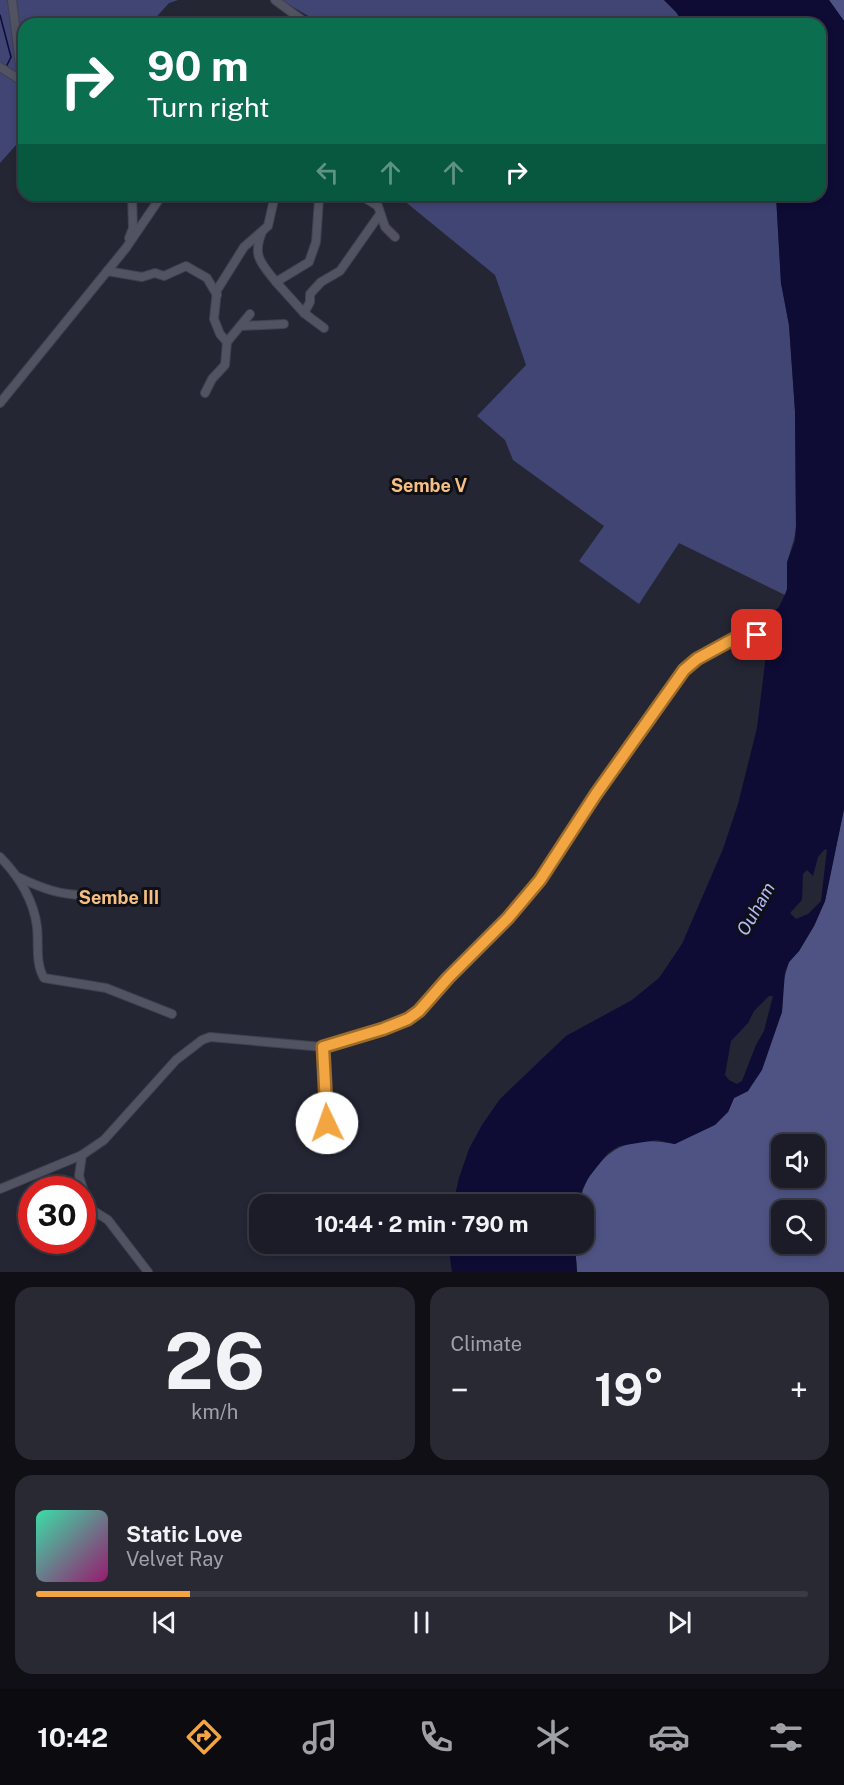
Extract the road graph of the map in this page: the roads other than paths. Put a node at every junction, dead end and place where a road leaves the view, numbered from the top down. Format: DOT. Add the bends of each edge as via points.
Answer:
graph roads {
  1 [pos="12,0"];
  2 [pos="275,0"];
  3 [pos="299,18"];
  4 [pos="18,44"];
  5 [pos="0,67"];
  6 [pos="18,78"];
  7 [pos="132,201"];
  8 [pos="158,201"];
  9 [pos="274,201"];
  10 [pos="319,201"];
  11 [pos="370,201"];
  12 [pos="380,214"];
  13 [pos="263,229"];
  14 [pos="395,237"];
  15 [pos="126,248"];
  16 [pos="107,272"];
  17 [pos="276,282"];
  18 [pos="217,296"];
  19 [pos="304,313"];
  20 [pos="250,314"];
  21 [pos="284,324"];
  22 [pos="241,326"];
  23 [pos="324,328"];
  24 [pos="227,342"];
  25 [pos="206,393"];
  26 [pos="0,403"];
  27 [pos="757,635"];
  28 [pos="0,857"];
  29 [pos="16,876"];
  30 [pos="88,895"];
  31 [pos="172,1014"];
  32 [pos="323,1047"];
  33 [pos="325,1145"];
  34 [pos="82,1155"];
  35 [pos="0,1189"];
  36 [pos="148,1272"];
  1 -- 4 [label="street"];
  2 -- 3 [label="street"];
  5 -- 6 [label="street"];
  7 -- 15 [label="street" via="133,228"];
  8 -- 15 [label="street"];
  9 -- 13 [label="street" via="268,226"];
  10 -- 17 [label="street" via="316,242 309,262"];
  11 -- 12 [label="street" via="378,206"];
  12 -- 14 [label="street"];
  12 -- 19 [label="street" via="340,271 310,294"];
  13 -- 17 [label="street" via="258,258"];
  13 -- 18 [label="street" via="244,247"];
  15 -- 16 [label="street"];
  16 -- 18 [label="street" via="164,276 186,266 207,278"];
  16 -- 26 [label="street"];
  17 -- 19 [label="street"];
  18 -- 24 [label="street" via="214,319"];
  19 -- 23 [label="street"];
  20 -- 22 [label="street"];
  21 -- 22 [label="street"];
  22 -- 24 [label="street"];
  24 -- 25 [label="street" via="225,365"];
  27 -- 32 [label="street" via="739,636 684,670 540,880 419,1011 383,1029"];
  28 -- 29 [label="street"];
  29 -- 30 [label="street" via="70,896"];
  29 -- 31 [label="street" via="32,903 39,970 44,978 106,988"];
  32 -- 33 [label="street"];
  32 -- 34 [label="street" via="210,1037 202,1040 176,1060 104,1140"];
  34 -- 35 [label="street"];
  34 -- 36 [label="street" via="79,1176 89,1208 108,1220"];
}
